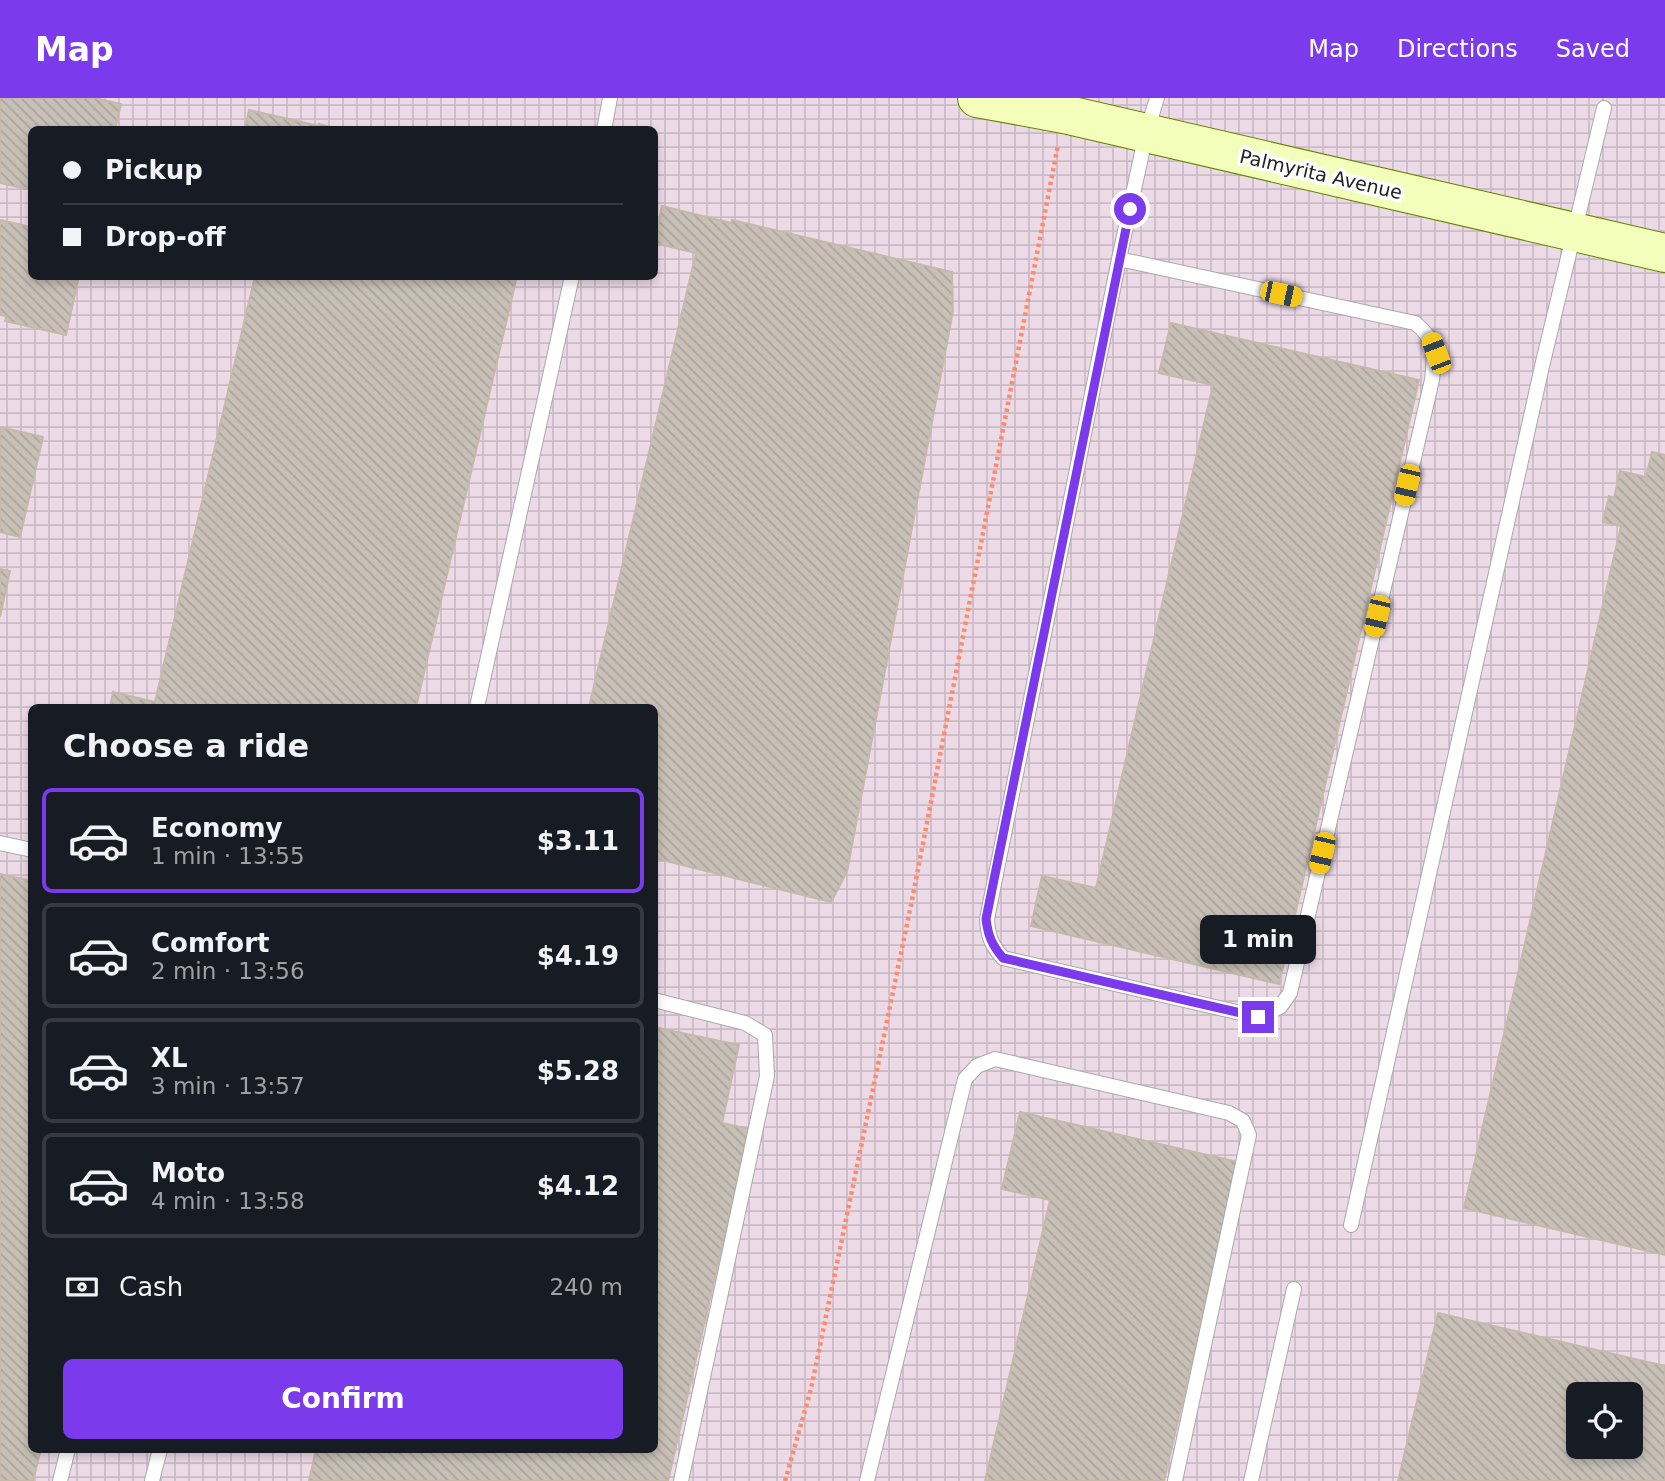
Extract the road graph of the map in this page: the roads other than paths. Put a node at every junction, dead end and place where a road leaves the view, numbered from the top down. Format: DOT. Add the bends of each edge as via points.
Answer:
graph roads {
  1 [pos="610,98"];
  2 [pos="977,98"];
  3 [pos="1157,98"];
  4 [pos="1604,108"];
  5 [pos="605,126"];
  6 [pos="1146,134"];
  7 [pos="1576,232"];
  8 [pos="1665,253"];
  9 [pos="1119,259"];
  10 [pos="571,280"];
  11 [pos="478,704"];
  12 [pos="0,843"];
  13 [pos="28,849"];
  14 [pos="658,1001"];
  15 [pos="1351,1225"];
  16 [pos="1294,1289"];
  17 [pos="67,1453"];
  18 [pos="159,1453"];
  19 [pos="60,1481"];
  20 [pos="152,1481"];
  21 [pos="681,1481"];
  22 [pos="867,1481"];
  23 [pos="1175,1481"];
  24 [pos="1251,1481"];
  1 -- 5 [label="lane"];
  2 -- 6 [label="street, Palmyrita Avenue"];
  3 -- 6 [label="lane"];
  4 -- 7 [label="lane"];
  6 -- 7 [label="street, Palmyrita Avenue"];
  6 -- 9 [label="lane"];
  7 -- 8 [label="street, Palmyrita Avenue"];
  7 -- 15 [label="lane"];
  9 -- 9 [label="lane" via="986,919 988,936 1003,958 1258,1017 1286,1002 1292,984 1436,353 1426,331 1415,323"];
  10 -- 11 [label="lane"];
  12 -- 13 [label="lane"];
  14 -- 21 [label="lane" via="745,1023 765,1035 767,1076"];
  16 -- 24 [label="lane"];
  17 -- 19 [label="lane"];
  18 -- 20 [label="lane"];
  22 -- 23 [label="lane" via="965,1079 977,1066 995,1059 1229,1113 1243,1121 1249,1135"];
}
